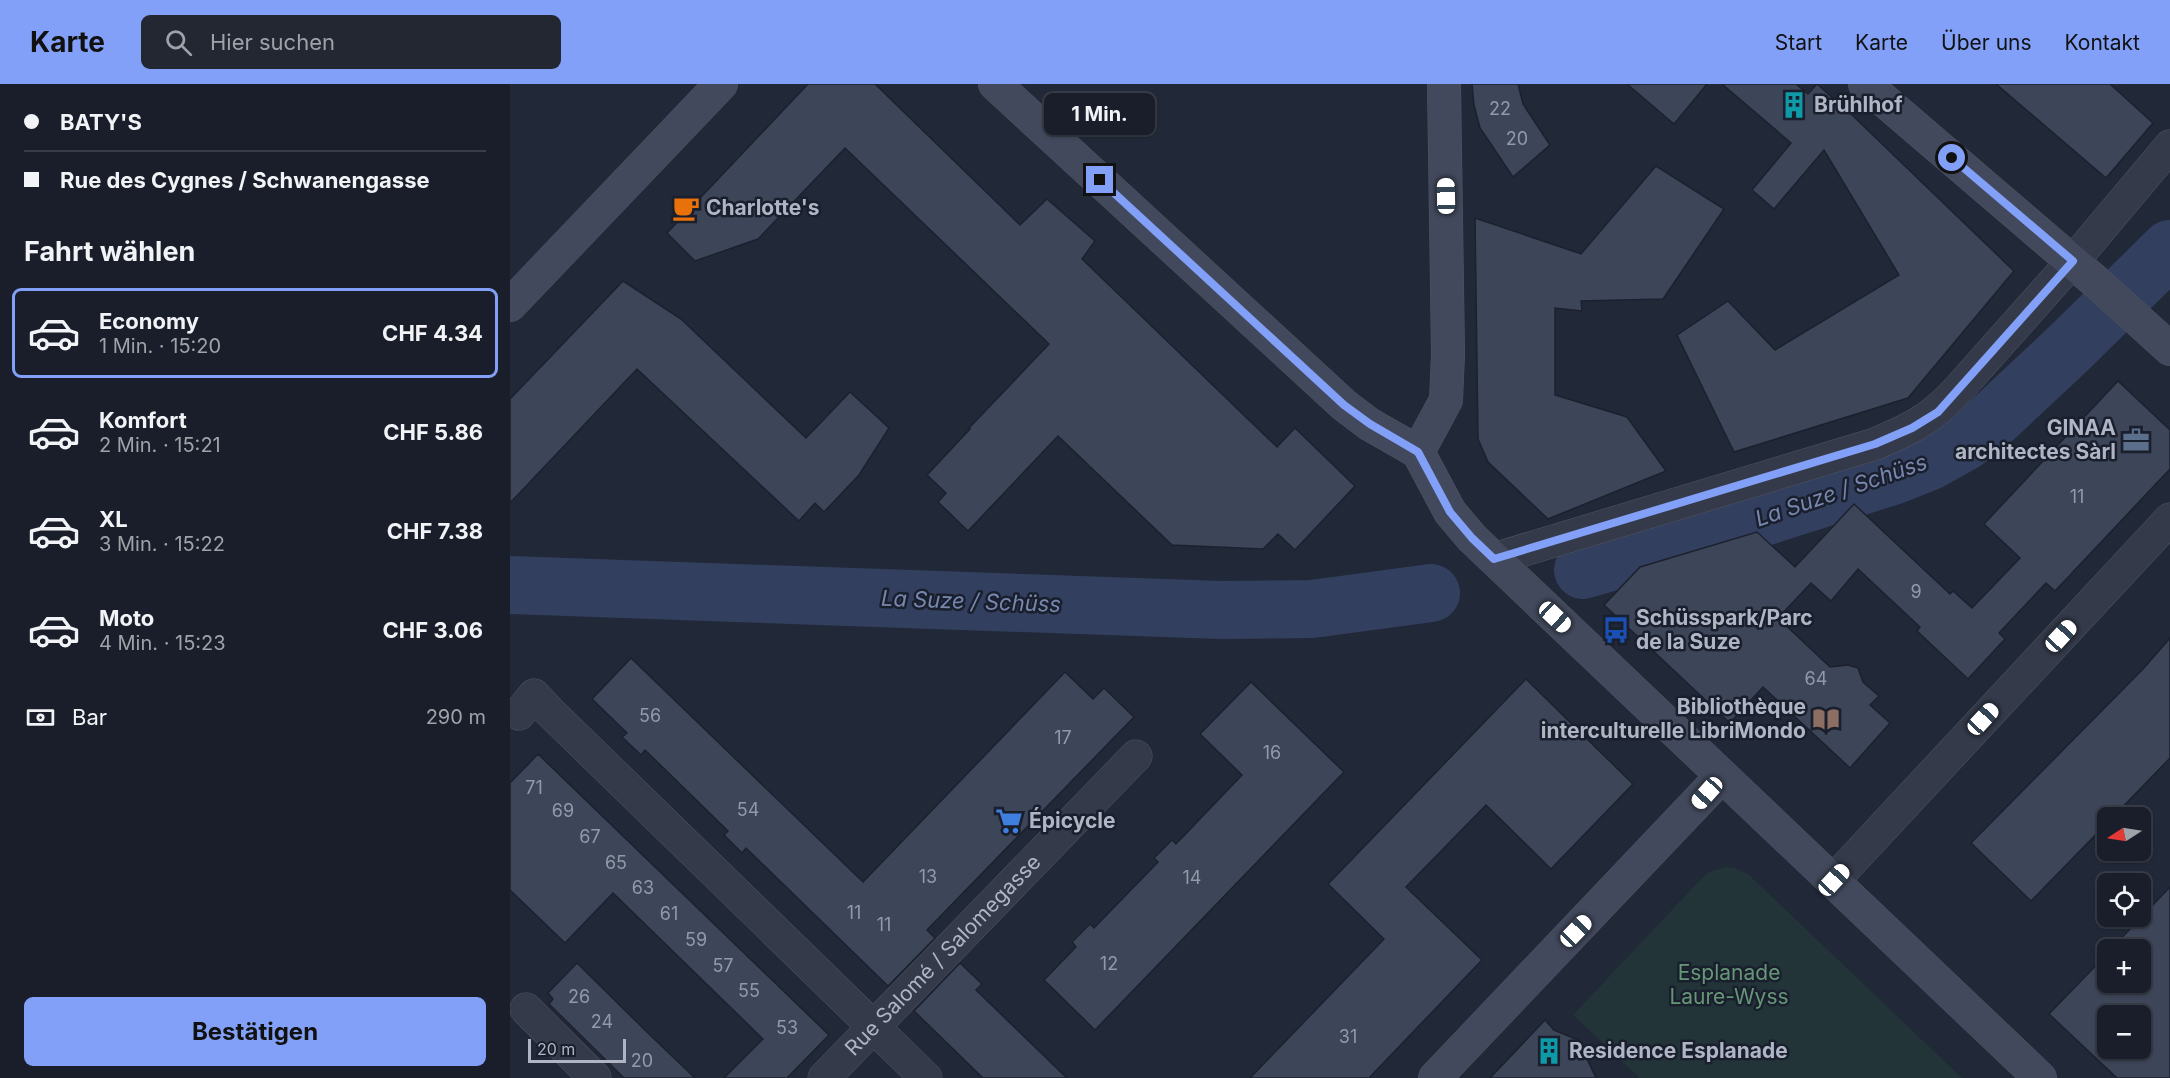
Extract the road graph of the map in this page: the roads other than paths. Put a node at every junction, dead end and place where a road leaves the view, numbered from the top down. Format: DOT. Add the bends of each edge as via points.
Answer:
graph roads {
  1 [pos="721,84"];
  2 [pos="995,84"];
  3 [pos="1444,84"];
  4 [pos="1865,84"];
  5 [pos="2170,146"];
  6 [pos="2073,261"];
  7 [pos="510,305"];
  8 [pos="2170,349"];
  9 [pos="1418,452"];
  10 [pos="2170,519"];
  11 [pos="1494,559"];
  12 [pos="519,714"];
  13 [pos="1136,756"];
  14 [pos="1721,777"];
  15 [pos="1834,880"];
  16 [pos="526,1009"];
  17 [pos="872,1028"];
  18 [pos="595,1078"];
  19 [pos="824,1078"];
  20 [pos="926,1078"];
  21 [pos="1436,1078"];
  22 [pos="2040,1078"];
  1 -- 7 [label="street"];
  2 -- 9 [label="street" via="1344,405"];
  3 -- 9 [label="street" via="1446,400"];
  4 -- 6 [label="street"];
  5 -- 6 [label="street"];
  6 -- 8 [label="street"];
  6 -- 11 [label="street" via="1938,412 1912,428 1875,444"];
  9 -- 11 [label="street" via="1450,512"];
  10 -- 15 [label="street"];
  11 -- 14 [label="street"];
  12 -- 17 [label="street" via="534,694"];
  13 -- 17 [label="street, Rue Salomé / Salomegasse"];
  14 -- 15 [label="street"];
  14 -- 21 [label="street"];
  15 -- 22 [label="street"];
  16 -- 18 [label="street"];
  17 -- 19 [label="street, Rue Salomé / Salomegasse"];
  17 -- 20 [label="street"];
}
